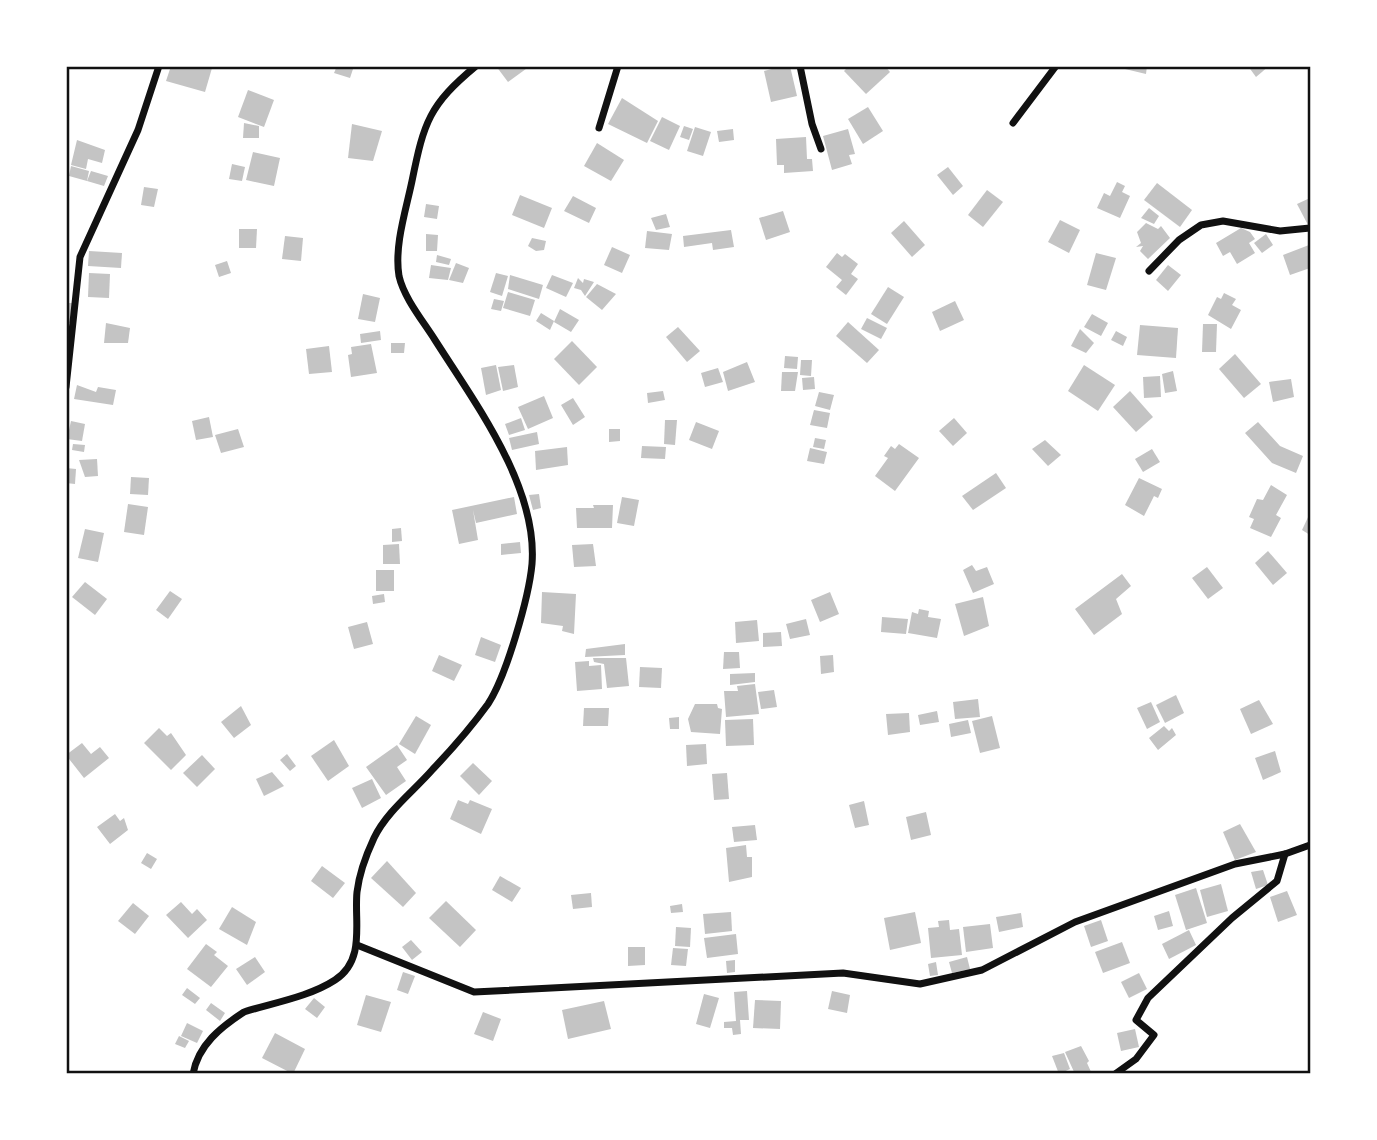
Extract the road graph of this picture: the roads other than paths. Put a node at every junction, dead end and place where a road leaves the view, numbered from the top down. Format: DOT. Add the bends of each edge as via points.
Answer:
graph roads {
  1 [pos="159,66"];
  2 [pos="476,66"];
  3 [pos="618,66"];
  4 [pos="800,66"];
  5 [pos="1056,66"];
  6 [pos="1013,123"];
  7 [pos="599,128"];
  8 [pos="821,149"];
  9 [pos="1311,229"];
  10 [pos="1149,271"];
  11 [pos="66,387"];
  12 [pos="1311,845"];
  13 [pos="1285,854"];
  14 [pos="357,945"];
  15 [pos="193,1073"];
  16 [pos="1115,1073"];
  1 -- 11 [label="street" via="138,130 80,257"];
  2 -- 14 [label="street" via="439,100 421,134 401,233 400,279 520,487 532,531 532,568 504,667 488,703 375,837 357,890"];
  3 -- 7 [label="street"];
  4 -- 8 [label="street"];
  5 -- 6 [label="street"];
  9 -- 10 [label="street" via="1280,230 1223,221 1201,226 1179,240"];
  12 -- 13 [label="street"];
  13 -- 14 [label="street" via="1235,864 1075,922 982,970 920,984 843,974 474,992"];
  13 -- 16 [label="street" via="1277,881 1148,998 1136,1020 1154,1035 1136,1059"];
  14 -- 15 [label="street" via="346,970 334,981 244,1012 219,1030 199,1056"];
}
